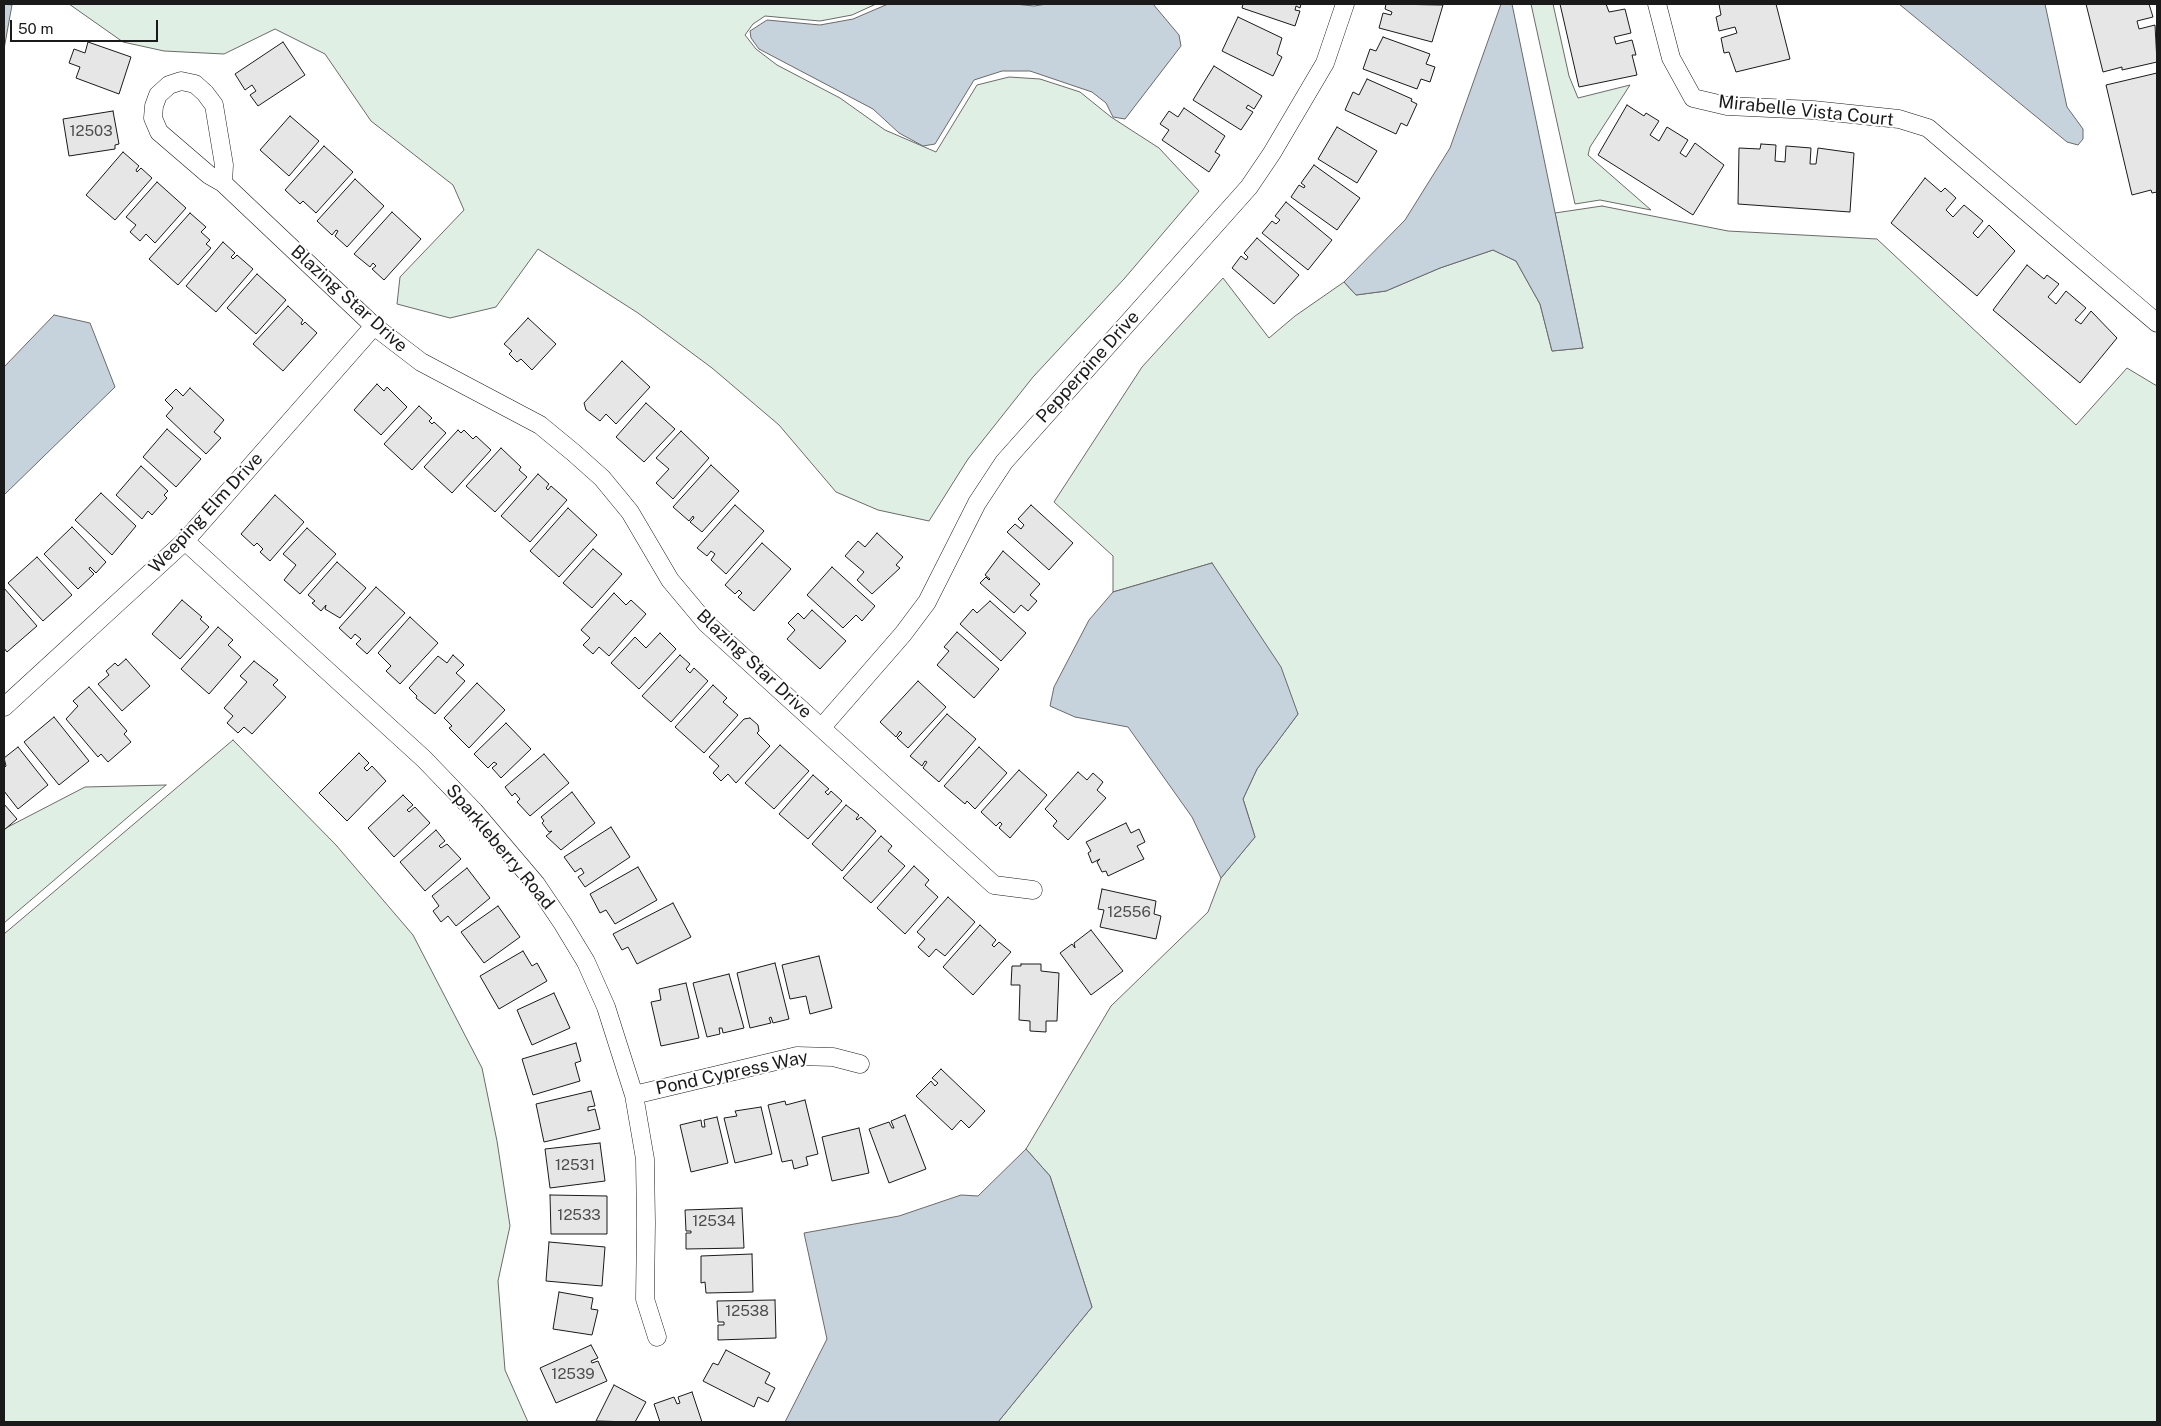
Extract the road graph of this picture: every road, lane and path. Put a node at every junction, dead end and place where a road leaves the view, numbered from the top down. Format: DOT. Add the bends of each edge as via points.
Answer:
graph roads {
  1 [pos="1345,4"];
  2 [pos="1657,4"];
  3 [pos="223,183"];
  4 [pos="2157,323"];
  5 [pos="374,326"];
  6 [pos="186,541"];
  7 [pos="4,707"];
  8 [pos="822,727"];
  9 [pos="1033,890"];
  10 [pos="860,1064"];
  11 [pos="634,1095"];
  12 [pos="657,1337"];
  1 -- 8 [label="street, Pepperpine Drive" via="1325,63 1249,187 1004,462 977,504 927,602"];
  2 -- 4 [label="street, Mirabelle Vista Court" via="1671,58 1693,98 1727,106 1899,119 1928,128"];
  3 -- 3 [label="street, Blazing Star Drive" via="224,165 214,105 194,84 181,81 169,85 158,95 154,106 153,118 159,132"];
  3 -- 5 [label="street, Blazing Star Drive"];
  5 -- 6 [label="street, Weeping Elm Drive"];
  5 -- 8 [label="street, Blazing Star Drive" via="421,362 540,425 581,459 602,478 630,512 670,580 706,623"];
  6 -- 7 [label="street, Weeping Elm Drive"];
  6 -- 11 [label="street, Sparkleberry Road" via="424,760 474,811 536,884 586,962 606,1007"];
  8 -- 9 [label="street, Blazing Star Drive" via="994,885"];
  10 -- 11 [label="street, Pond Cypress Way" via="834,1056 797,1056"];
  11 -- 12 [label="street, Sparkleberry Road" via="645,1159 645,1299"];
}
